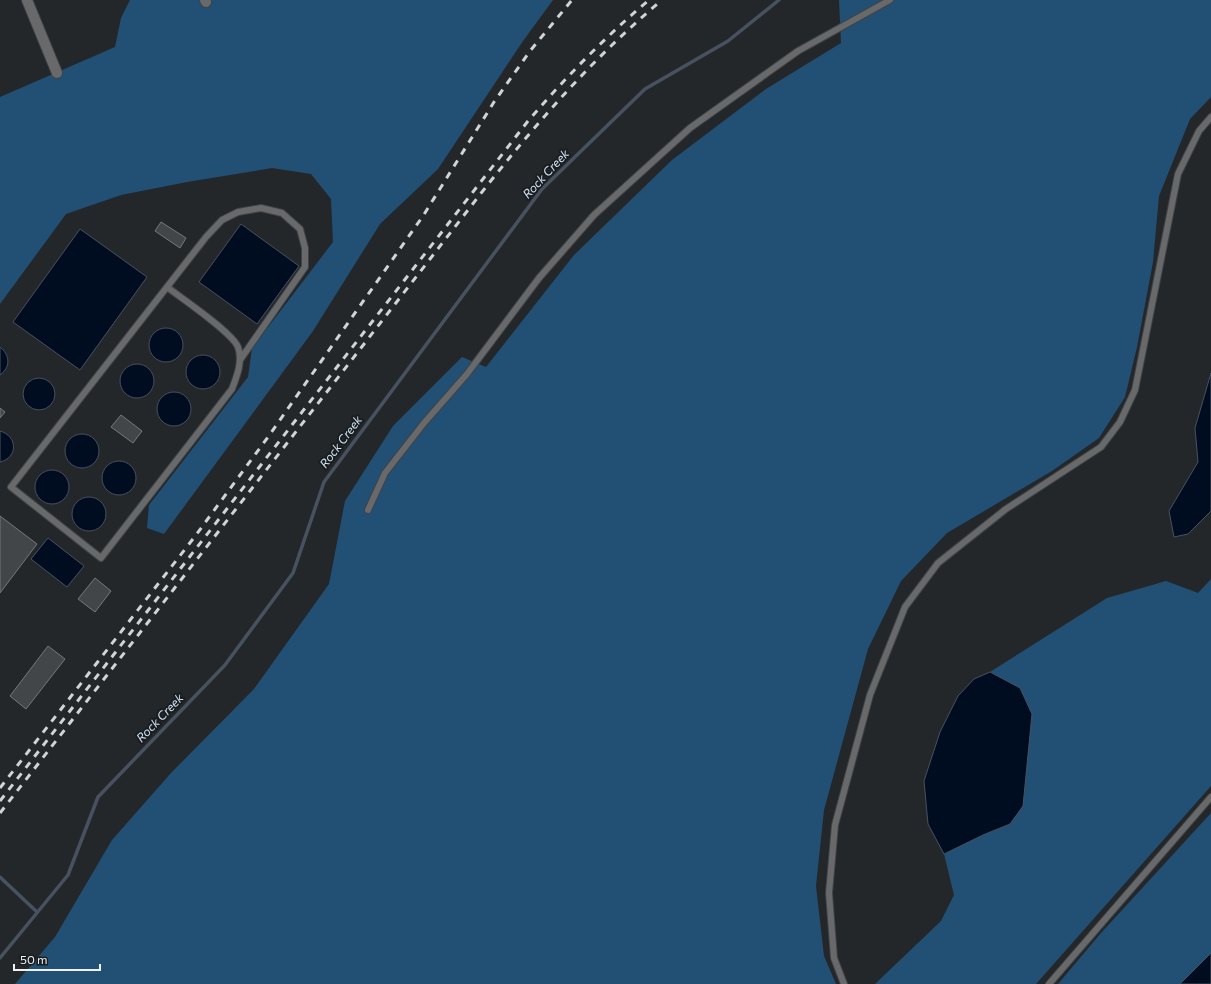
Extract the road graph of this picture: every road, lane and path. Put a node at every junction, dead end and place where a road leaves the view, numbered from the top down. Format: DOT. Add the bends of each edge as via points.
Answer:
graph roads {
  1 [pos="27,0"];
  2 [pos="890,0"];
  3 [pos="57,73"];
  4 [pos="1211,116"];
  5 [pos="167,287"];
  6 [pos="240,360"];
  7 [pos="368,510"];
  8 [pos="1211,797"];
  9 [pos="844,984"];
  10 [pos="1049,984"];
  1 -- 3 [label="street"];
  2 -- 7 [label="lane" via="798,51 690,128 594,215 539,278 467,374 385,473"];
  4 -- 9 [label="lane" via="1199,131 1178,174 1135,390 1120,422 1101,448 1006,509 938,563 905,607 870,695 835,825 829,893 834,958"];
  5 -- 6 [label="lane" via="234,340"];
  5 -- 6 [label="lane" via="222,220 238,212 261,208 282,213 300,229 305,248 305,266"];
  5 -- 6 [label="lane" via="10,487 101,558 232,389"];
  8 -- 10 [label="lane"];
}
